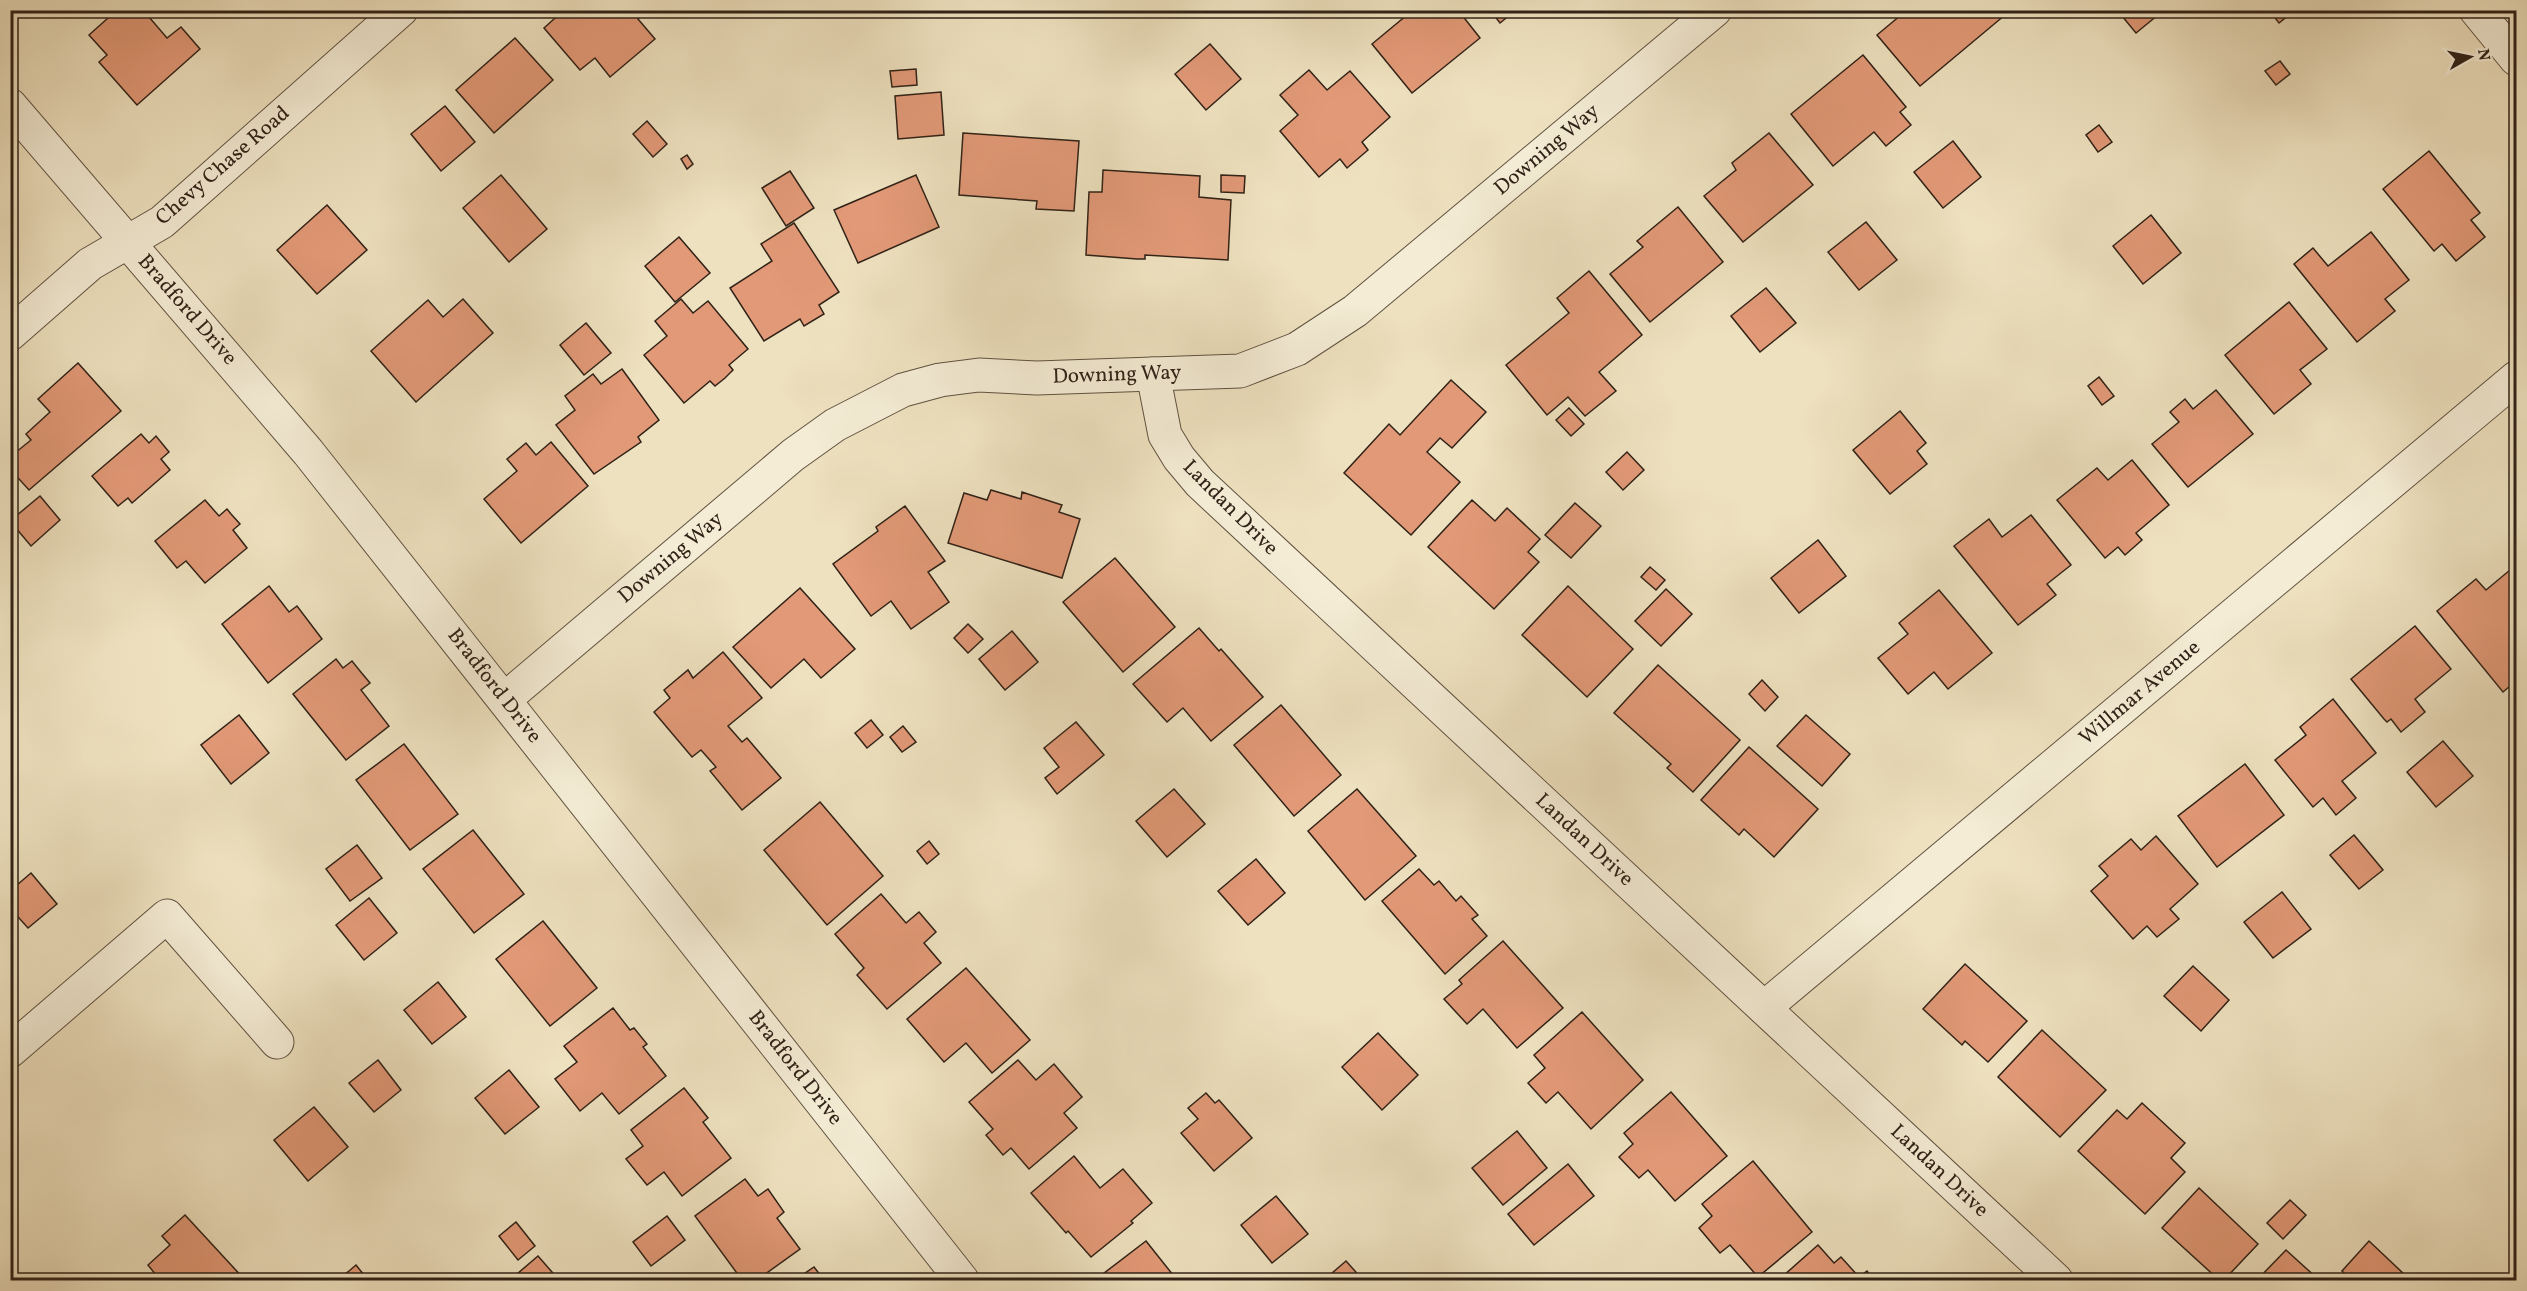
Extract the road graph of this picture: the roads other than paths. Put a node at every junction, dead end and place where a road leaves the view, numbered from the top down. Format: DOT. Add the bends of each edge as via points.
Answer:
graph roads {
  1 [pos="400,10"];
  2 [pos="1715,10"];
  3 [pos="2476,10"];
  4 [pos="2517,59"];
  5 [pos="10,105"];
  6 [pos="128,242"];
  7 [pos="10,334"];
  8 [pos="1153,374"];
  9 [pos="2517,378"];
  10 [pos="505,699"];
  11 [pos="1764,1008"];
  12 [pos="278,1042"];
  13 [pos="10,1051"];
  14 [pos="962,1281"];
  15 [pos="2056,1281"];
  1 -- 6 [label="street, Chevy Chase Road" via="162,222"];
  2 -- 8 [label="street, Downing Way" via="1355,310 1297,349 1240,371"];
  3 -- 4 [label="street"];
  5 -- 6 [label="street, Bradford Drive"];
  6 -- 7 [label="street, Chevy Chase Road" via="90,264"];
  6 -- 10 [label="street, Bradford Drive" via="308,452"];
  8 -- 10 [label="street, Downing Way" via="1037,378 979,375 940,380 903,390 835,424 793,455"];
  8 -- 11 [label="street, Landan Drive" via="1166,435 1200,483"];
  9 -- 11 [label="street, Willmar Avenue"];
  10 -- 14 [label="street, Bradford Drive"];
  11 -- 15 [label="street, Landan Drive"];
  12 -- 13 [label="street" via="167,916"];
}
